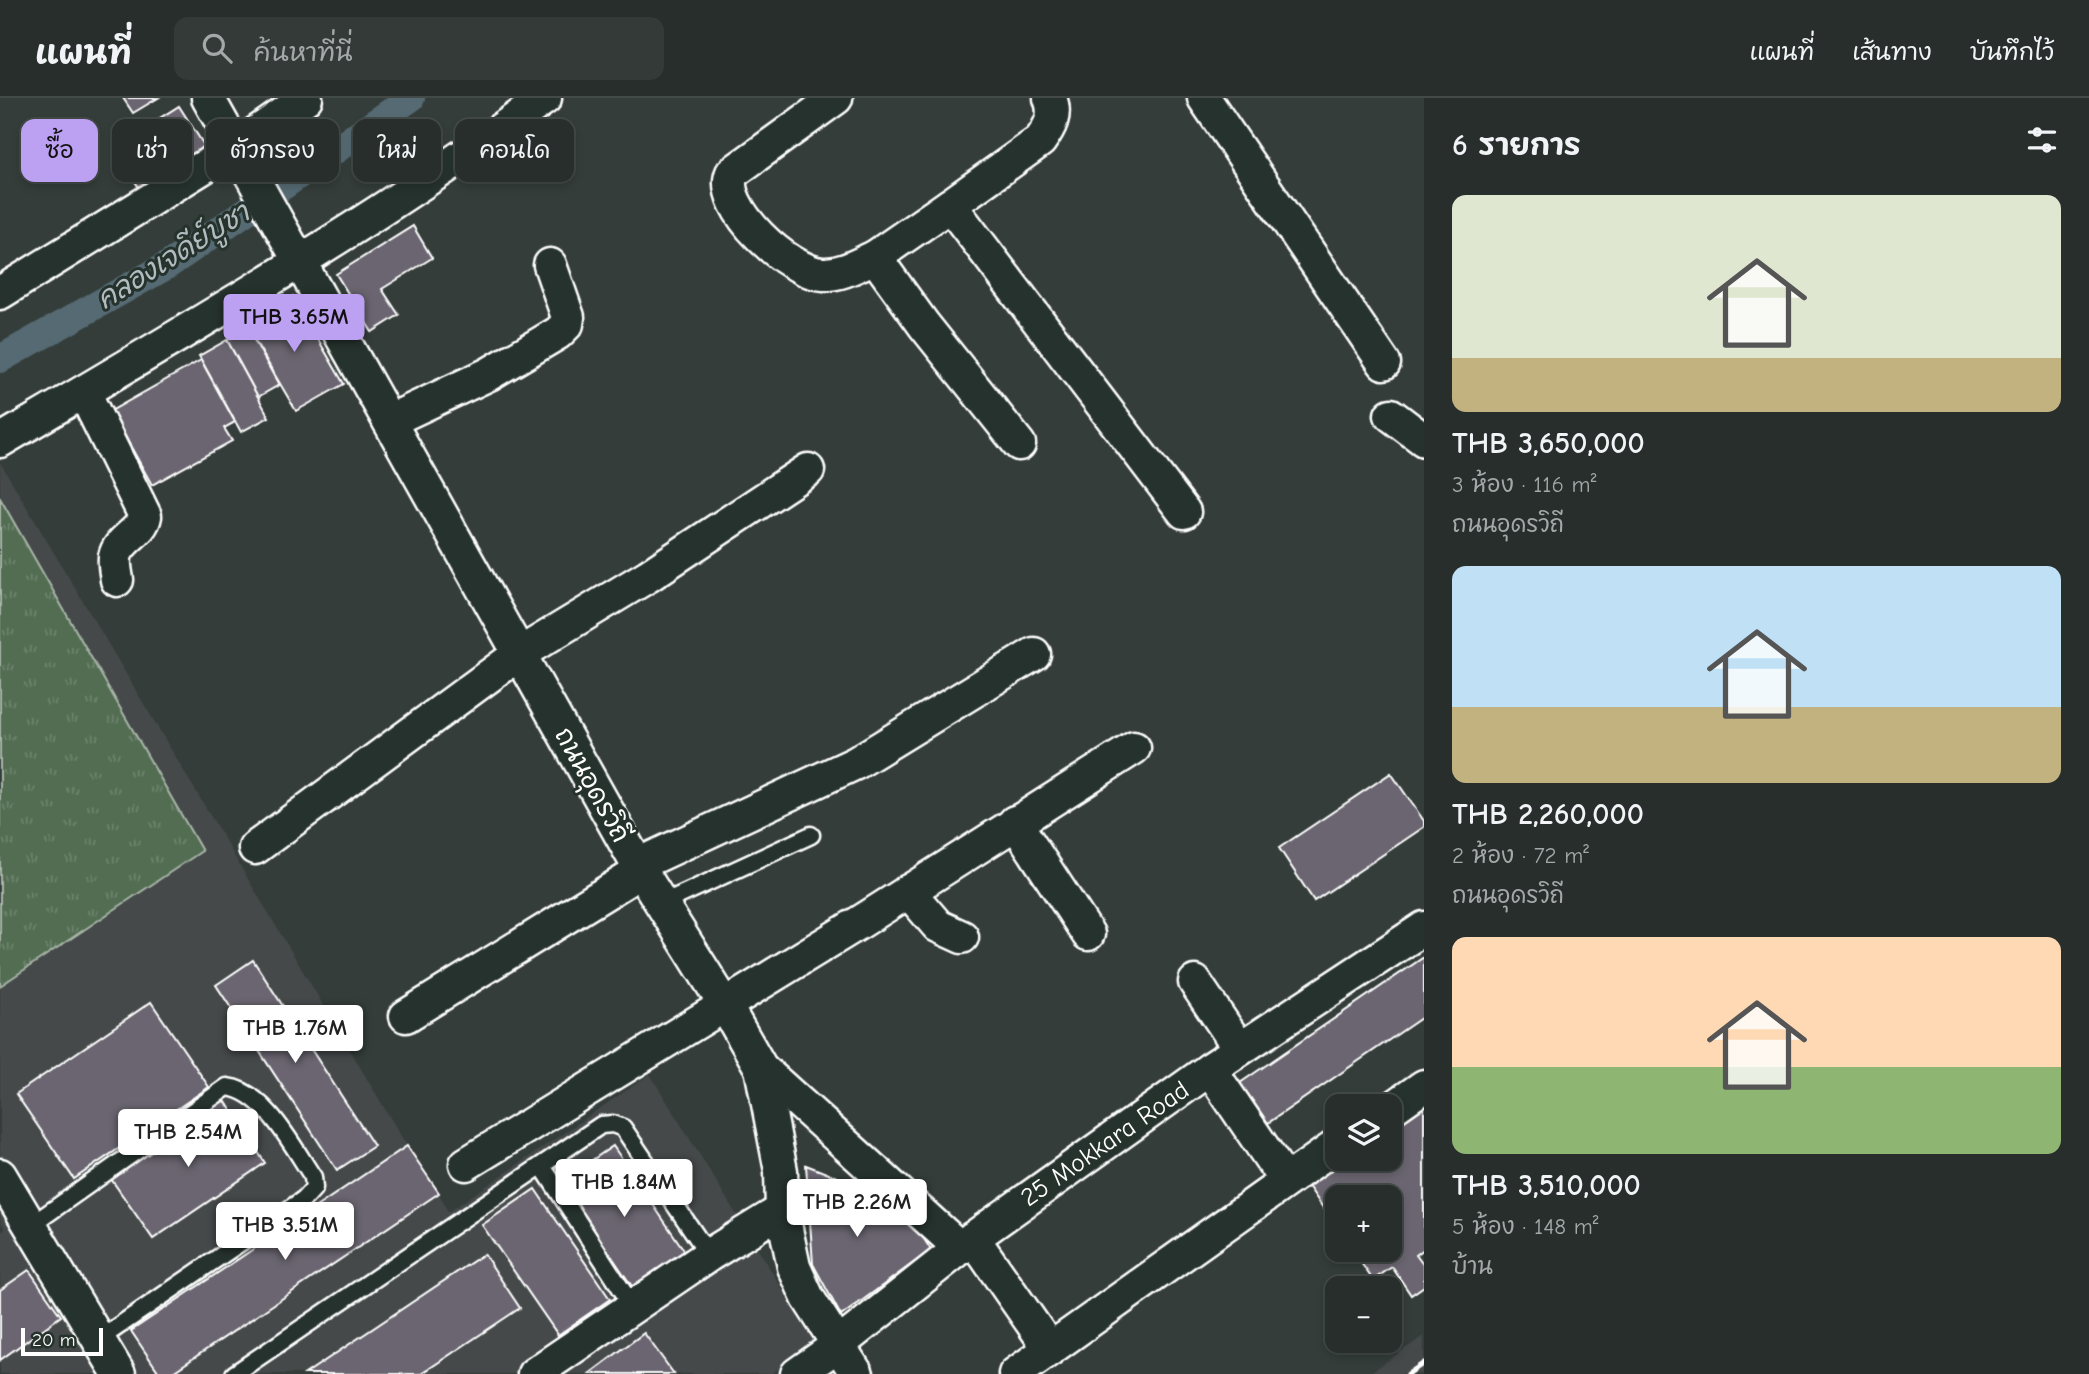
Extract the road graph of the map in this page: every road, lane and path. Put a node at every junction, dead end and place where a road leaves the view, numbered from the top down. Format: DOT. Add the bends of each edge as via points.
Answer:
graph roads {
  1 [pos="208,98"];
  2 [pos="306,98"];
  3 [pos="545,98"];
  4 [pos="836,98"];
  5 [pos="1050,98"];
  6 [pos="1204,98"];
  7 [pos="220,119"];
  8 [pos="276,119"];
  9 [pos="206,166"];
  10 [pos="254,182"];
  11 [pos="950,205"];
  12 [pos="874,257"];
  13 [pos="300,262"];
  14 [pos="550,265"];
  15 [pos="0,293"];
  16 [pos="1384,363"];
  17 [pos="84,391"];
  18 [pos="1391,415"];
  19 [pos="389,421"];
  20 [pos="1424,440"];
  21 [pos="0,441"];
  22 [pos="1019,444"];
  23 [pos="808,470"];
  24 [pos="1184,512"];
  25 [pos="117,580"];
  26 [pos="519,654"];
  27 [pos="1034,654"];
  28 [pos="1134,748"];
  29 [pos="1014,822"];
  30 [pos="811,835"];
  31 [pos="255,848"];
  32 [pos="639,868"];
  33 [pos="908,891"];
  34 [pos="661,904"];
  35 [pos="1424,928"];
  36 [pos="1088,934"];
  37 [pos="962,937"];
  38 [pos="1195,982"];
  39 [pos="725,1005"];
  40 [pos="406,1016"];
  41 [pos="1240,1049"];
  42 [pos="761,1068"];
  43 [pos="1210,1069"];
  44 [pos="1424,1086"];
  45 [pos="1402,1102"];
  46 [pos="1325,1153"];
  47 [pos="466,1164"];
  48 [pos="542,1166"];
  49 [pos="0,1175"];
  50 [pos="1285,1180"];
  51 [pos="782,1210"];
  52 [pos="30,1226"];
  53 [pos="967,1243"];
  54 [pos="709,1255"];
  55 [pos="633,1307"];
  56 [pos="98,1340"];
  57 [pos="838,1345"];
  58 [pos="1049,1359"];
  59 [pos="119,1374"];
  60 [pos="233,1374"];
  61 [pos="534,1374"];
  62 [pos="797,1374"];
  63 [pos="857,1374"];
  64 [pos="1015,1374"];
  1 -- 7 [label="street, ถนนอุดรวิถี"];
  2 -- 8 [label="street"];
  3 -- 13 [label="street"];
  4 -- 12 [label="street" via="732,173 730,192 743,217 765,242 801,268 822,274"];
  5 -- 11 [label="street" via="1054,114 1040,141"];
  6 -- 16 [label="street"];
  9 -- 15 [label="street"];
  10 -- 13 [label="street, ถนนอุดรวิถี"];
  11 -- 12 [label="street"];
  11 -- 24 [label="street"];
  12 -- 22 [label="street"];
  13 -- 17 [label="street"];
  13 -- 19 [label="street, ถนนอุดรวิถี"];
  14 -- 19 [label="street" via="568,317 558,333 489,374"];
  17 -- 21 [label="street"];
  17 -- 25 [label="street" via="145,516 117,553"];
  18 -- 20 [label="street"];
  19 -- 26 [label="street, ถนนอุดรวิถี"];
  23 -- 26 [label="street"];
  26 -- 31 [label="street"];
  26 -- 32 [label="street, ถนนอุดรวิถี"];
  27 -- 32 [label="street" via="856,763"];
  28 -- 29 [label="street"];
  29 -- 33 [label="street"];
  29 -- 36 [label="street"];
  30 -- 34 [label="lane"];
  32 -- 34 [label="street, ถนนอุดรวิถี"];
  32 -- 40 [label="street"];
  33 -- 37 [label="street" via="938,926"];
  33 -- 39 [label="street"];
  34 -- 39 [label="street, ถนนอุดรวิถี"];
  35 -- 41 [label="street, 25 Mokkara Road"];
  38 -- 41 [label="street"];
  39 -- 42 [label="street, ถนนอุดรวิถี"];
  39 -- 47 [label="street"];
  41 -- 43 [label="street, 25 Mokkara Road"];
  42 -- 51 [label="street" via="781,1171"];
  42 -- 53 [label="street, ถนนอุดรวิถี"];
  43 -- 50 [label="street"];
  43 -- 53 [label="street, 25 Mokkara Road"];
  44 -- 45 [label="street"];
  46 -- 50 [label="street"];
  48 -- 54 [label="lane" via="601,1125 623,1128"];
  48 -- 55 [label="lane"];
  48 -- 60 [label="lane"];
  49 -- 52 [label="street"];
  50 -- 58 [label="street"];
  51 -- 54 [label="street"];
  51 -- 57 [label="street" via="794,1267"];
  52 -- 56 [label="street"];
  52 -- 56 [label="lane" via="227,1087 239,1088 261,1102 313,1177 314,1188 304,1199"];
  53 -- 57 [label="street, 25 Mokkara Road"];
  53 -- 58 [label="street, ถนนอุดรวิถี"];
  54 -- 55 [label="street"];
  55 -- 61 [label="street"];
  56 -- 59 [label="street"];
  57 -- 62 [label="street, 25 Mokkara Road"];
  57 -- 63 [label="street"];
  58 -- 64 [label="street"];
}
